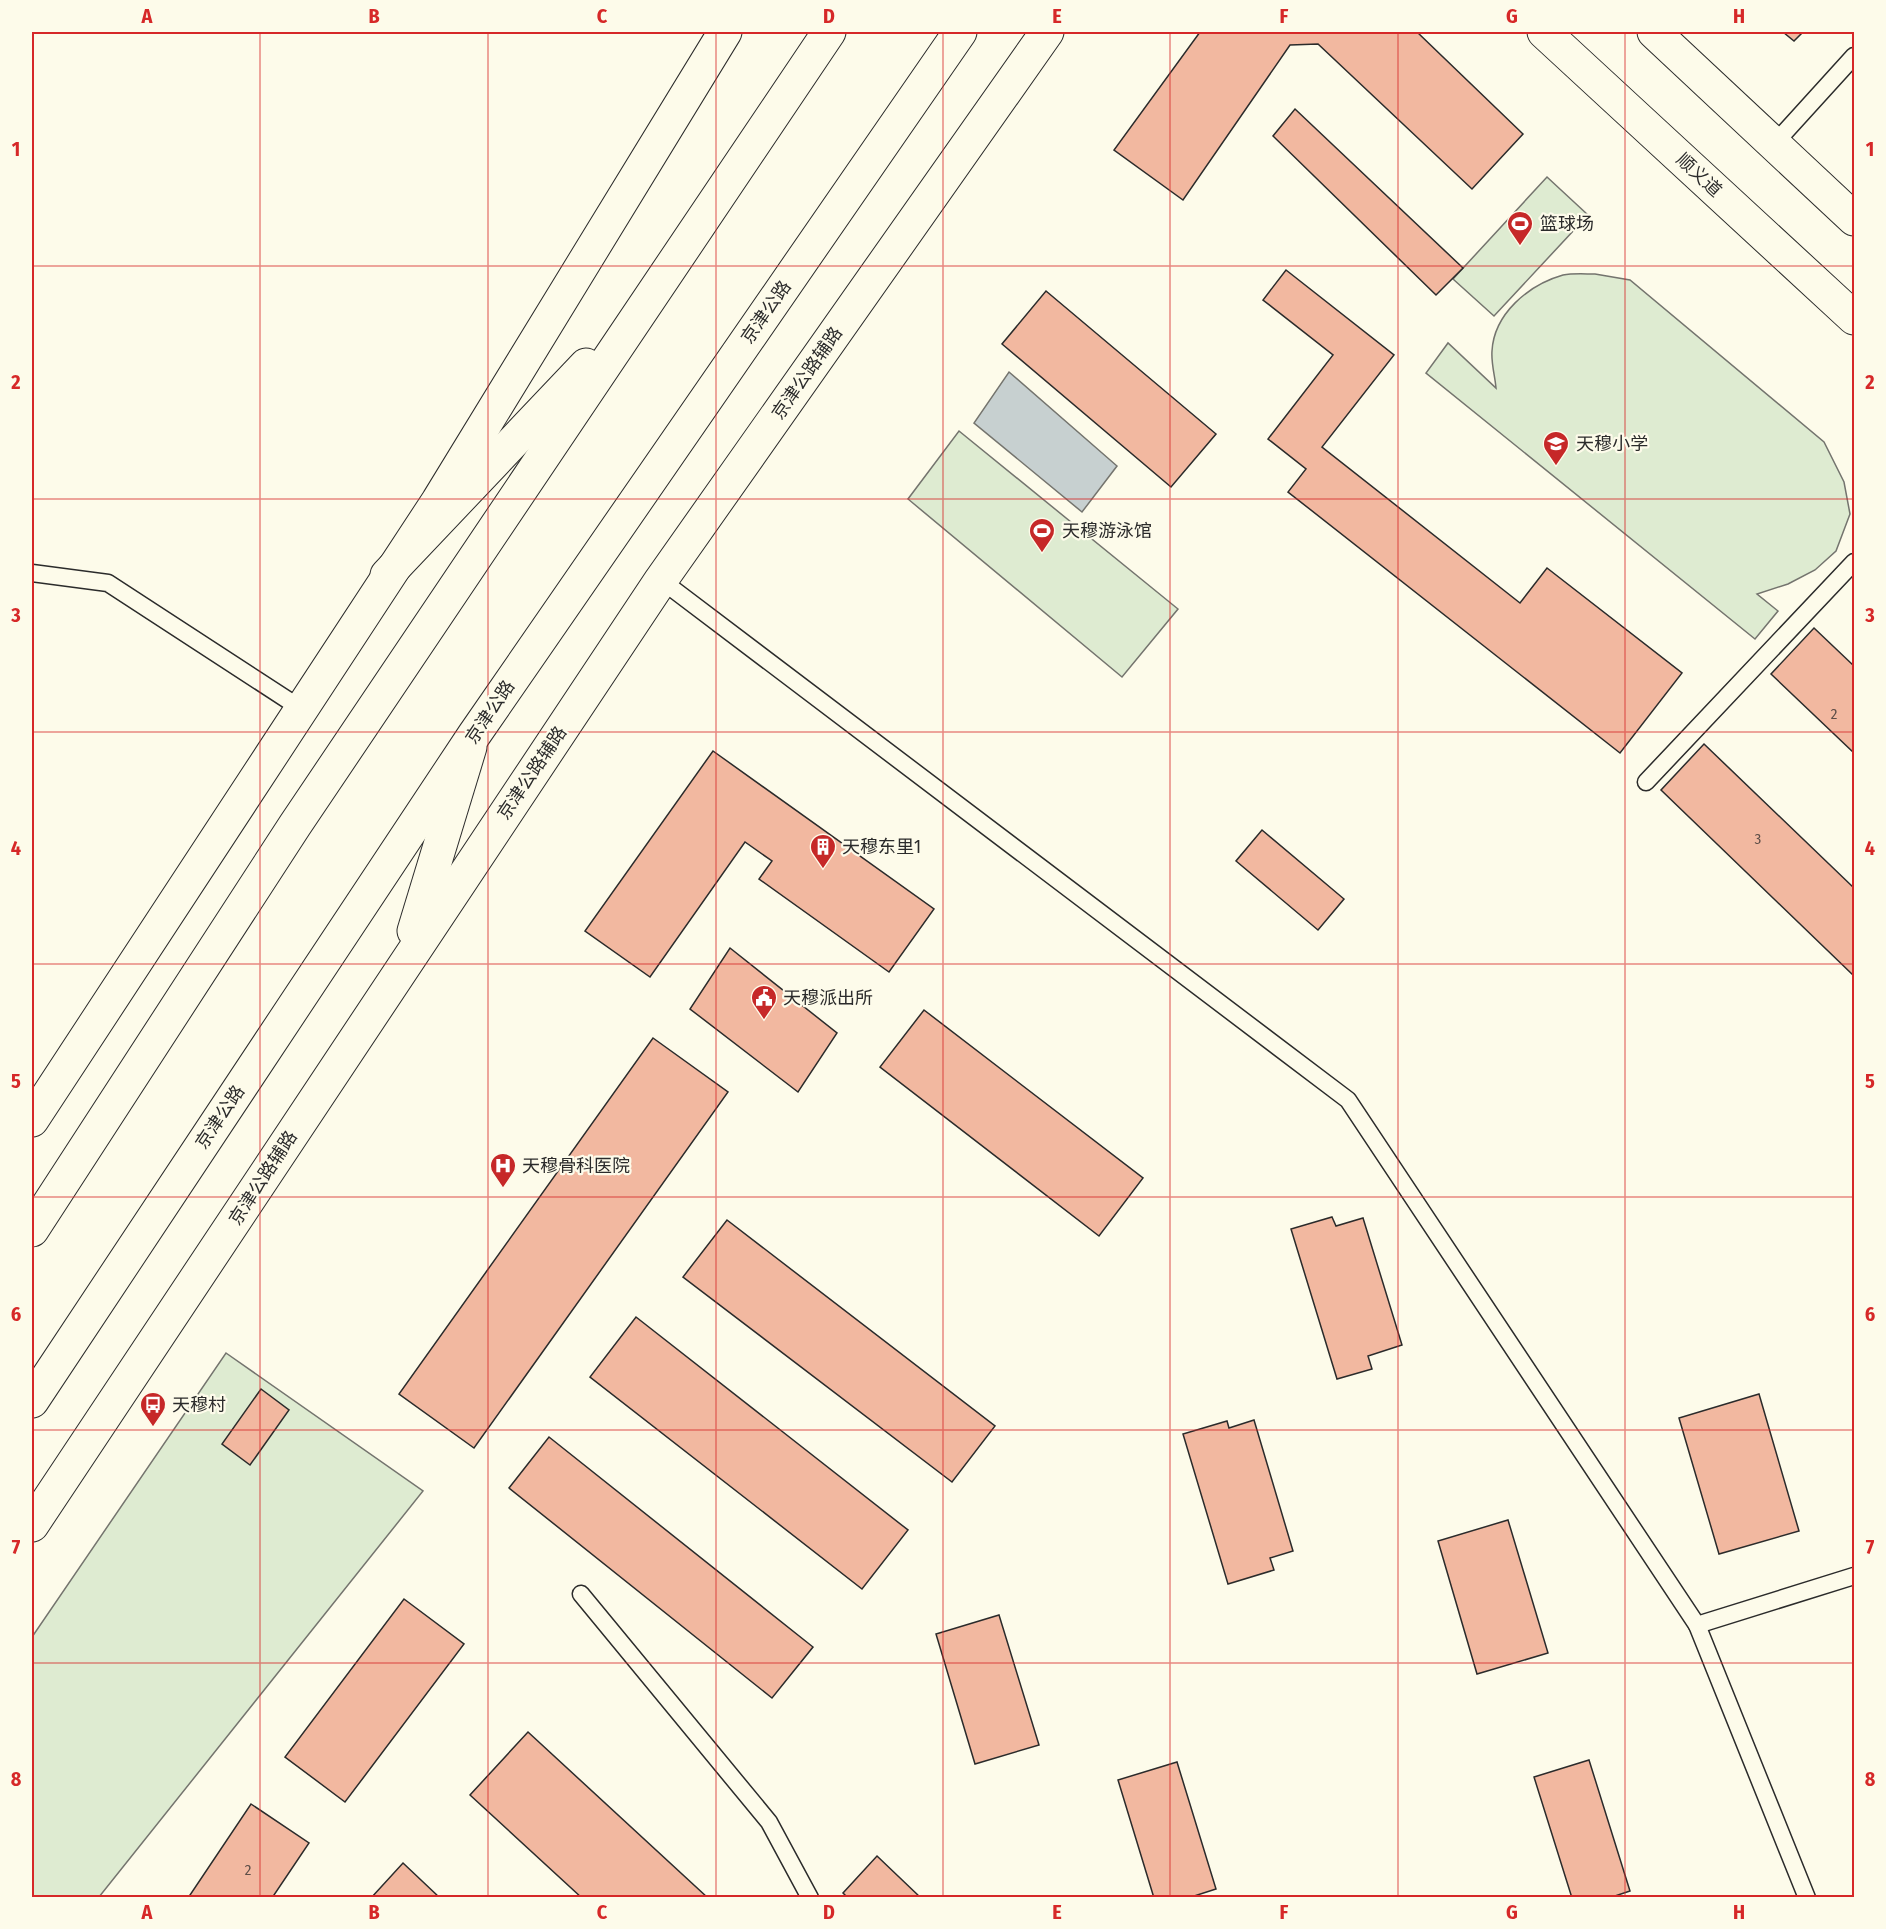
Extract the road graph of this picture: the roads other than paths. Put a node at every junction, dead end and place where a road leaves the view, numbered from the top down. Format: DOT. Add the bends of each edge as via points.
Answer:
graph roads {
  1 [pos="725,32"];
  2 [pos="829,32"];
  3 [pos="960,32"];
  4 [pos="1047,32"];
  5 [pos="1544,32"];
  6 [pos="1654,32"];
  7 [pos="1854,56"];
  8 [pos="1774,144"];
  9 [pos="1854,219"];
  10 [pos="651,296"];
  11 [pos="1854,318"];
  12 [pos="1854,562"];
  13 [pos="32,573"];
  14 [pos="387,575"];
  15 [pos="661,580"];
  16 [pos="300,708"];
  17 [pos="474,735"];
  18 [pos="1646,782"];
  19 [pos="404,964"];
  20 [pos="32,1120"];
  21 [pos="32,1230"];
  22 [pos="32,1401"];
  23 [pos="32,1525"];
  24 [pos="1854,1576"];
  25 [pos="581,1594"];
  26 [pos="1697,1626"];
  27 [pos="810,1898"];
  28 [pos="1807,1898"];
  1 -- 14 [label="main road" via="438,501"];
  2 -- 10 [label="main road"];
  3 -- 17 [label="main road, 京津公路"];
  4 -- 15 [label="main road, 京津公路辅路"];
  5 -- 11 [label="main road, 顺义道"];
  6 -- 8 [label="main road"];
  7 -- 8 [label="lane"];
  8 -- 9 [label="main road"];
  10 -- 14 [label="main road"];
  10 -- 21 [label="main road" via="295,825"];
  12 -- 18 [label="lane"];
  13 -- 16 [label="lane" via="108,583"];
  14 -- 16 [label="main road"];
  15 -- 19 [label="main road, 京津公路辅路"];
  15 -- 26 [label="lane" via="1348,1101"];
  16 -- 20 [label="main road"];
  17 -- 19 [label="main road"];
  17 -- 22 [label="main road, 京津公路"];
  19 -- 23 [label="main road, 京津公路辅路"];
  24 -- 26 [label="lane"];
  25 -- 27 [label="lane" via="769,1822"];
  26 -- 28 [label="lane"];
}
